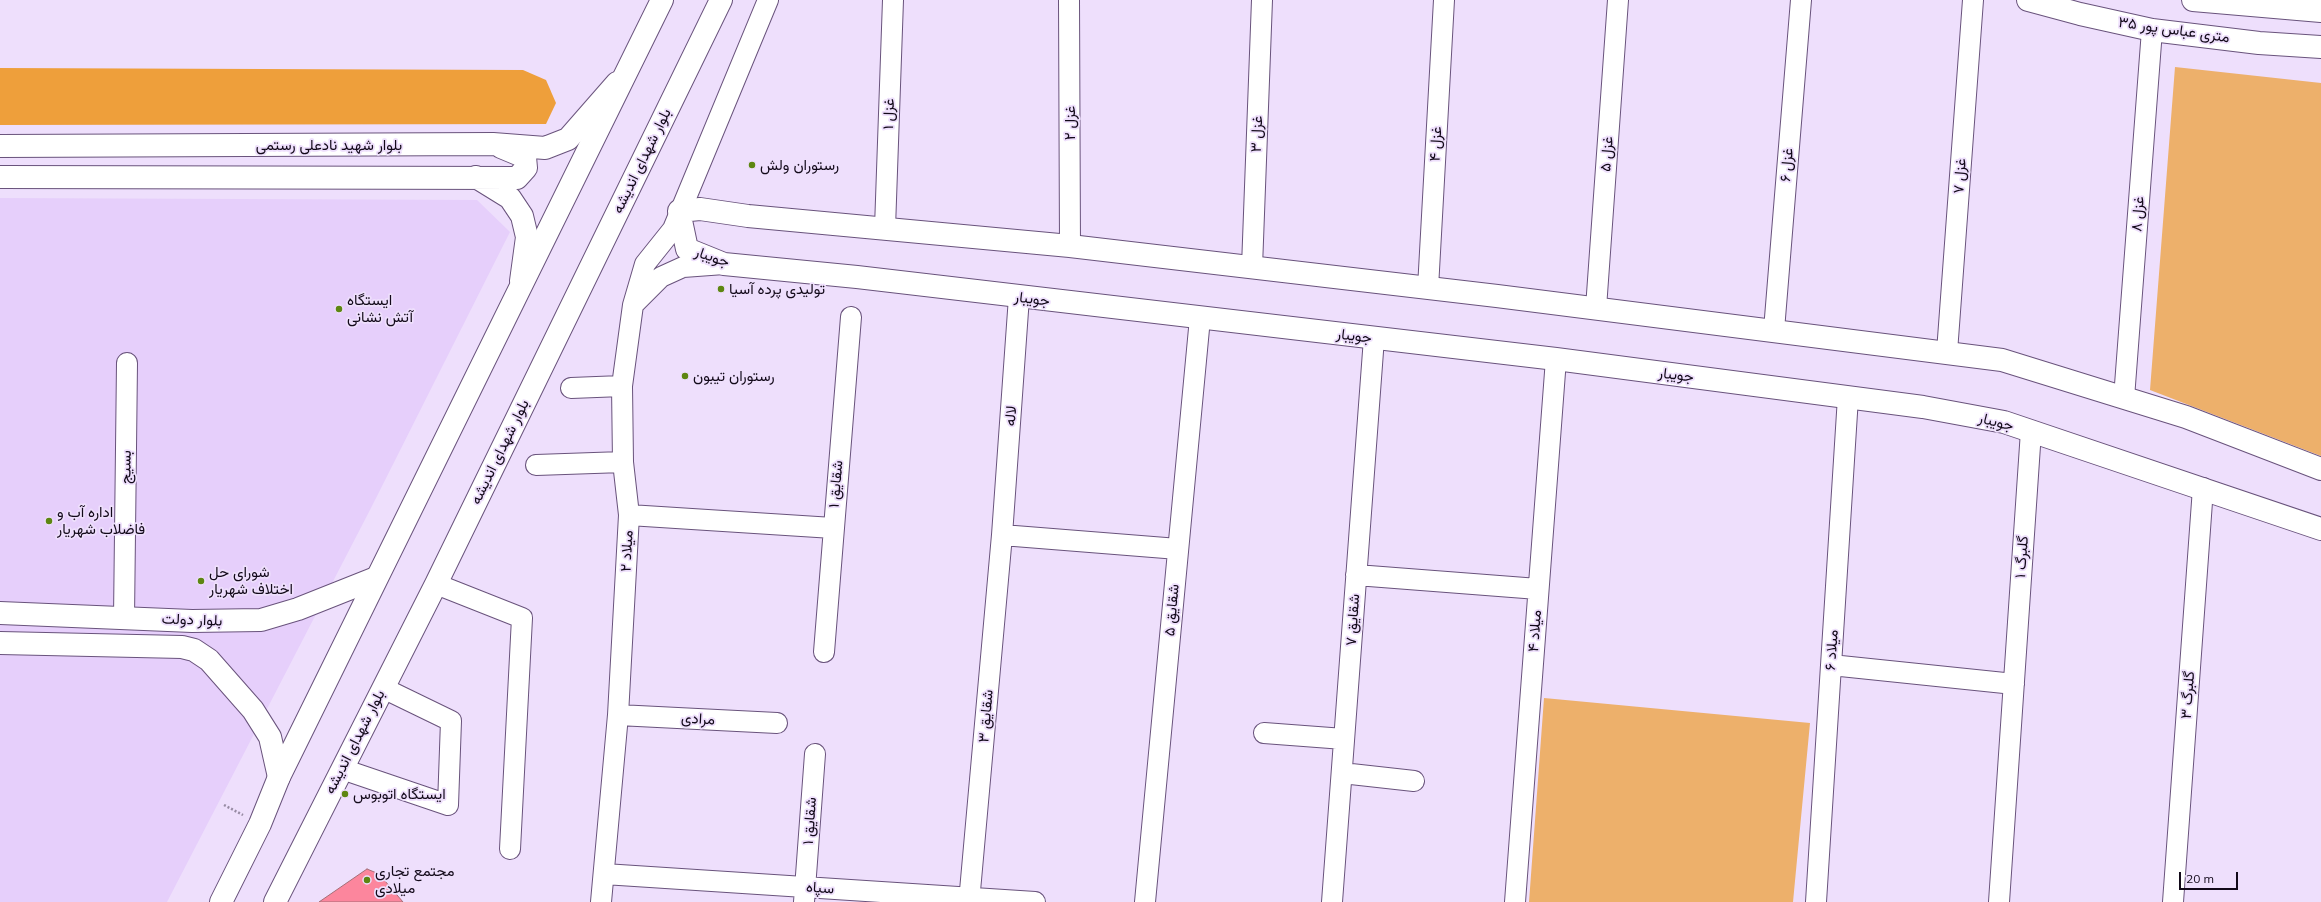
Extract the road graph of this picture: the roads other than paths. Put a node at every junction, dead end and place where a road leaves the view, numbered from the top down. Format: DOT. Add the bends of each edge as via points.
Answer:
graph roads {
  1 [pos="662,0"];
  2 [pos="721,0"];
  3 [pos="768,0"];
  4 [pos="893,0"];
  5 [pos="1069,0"];
  6 [pos="1262,0"];
  7 [pos="1444,0"];
  8 [pos="1618,0"];
  9 [pos="1801,0"];
  10 [pos="1973,0"];
  11 [pos="2028,0"];
  12 [pos="2193,0"];
  13 [pos="2246,3"];
  14 [pos="2321,11"];
  15 [pos="2152,30"];
  16 [pos="2321,47"];
  17 [pos="626,73"];
  18 [pos="493,144"];
  19 [pos="0,146"];
  20 [pos="475,176"];
  21 [pos="0,177"];
  22 [pos="679,211"];
  23 [pos="885,228"];
  24 [pos="1070,246"];
  25 [pos="724,264"];
  26 [pos="1252,267"];
  27 [pos="1428,288"];
  28 [pos="520,291"];
  29 [pos="1019,297"];
  30 [pos="633,305"];
  31 [pos="1596,308"];
  32 [pos="851,317"];
  33 [pos="1200,318"];
  34 [pos="1774,330"];
  35 [pos="1374,338"];
  36 [pos="1947,352"];
  37 [pos="1556,359"];
  38 [pos="127,363"];
  39 [pos="622,386"];
  40 [pos="571,388"];
  41 [pos="1848,397"];
  42 [pos="2124,398"];
  43 [pos="2031,431"];
  44 [pos="624,462"];
  45 [pos="536,465"];
  46 [pos="2321,470"];
  47 [pos="2203,488"];
  48 [pos="629,515"];
  49 [pos="833,528"];
  50 [pos="2321,529"];
  51 [pos="1002,535"];
  52 [pos="1178,549"];
  53 [pos="1356,576"];
  54 [pos="376,578"];
  55 [pos="436,584"];
  56 [pos="1538,589"];
  57 [pos="0,613"];
  58 [pos="124,618"];
  59 [pos="0,643"];
  60 [pos="824,652"];
  61 [pos="1831,665"];
  62 [pos="2014,684"];
  63 [pos="383,688"];
  64 [pos="618,715"];
  65 [pos="777,723"];
  66 [pos="1264,733"];
  67 [pos="1344,739"];
  68 [pos="815,754"];
  69 [pos="342,769"];
  70 [pos="1342,773"];
  71 [pos="279,777"];
  72 [pos="1414,781"];
  73 [pos="510,849"];
  74 [pos="604,874"];
  75 [pos="804,894"];
  76 [pos="881,897"];
  77 [pos="970,899"];
  78 [pos="221,902"];
  79 [pos="275,902"];
  80 [pos="601,902"];
  81 [pos="1035,902"];
  82 [pos="1145,902"];
  83 [pos="1332,902"];
  84 [pos="1515,902"];
  85 [pos="1816,902"];
  86 [pos="1999,902"];
  87 [pos="2173,902"];
  1 -- 17 [label="street"];
  2 -- 55 [label="street, بلوار شهدای اندیشه"];
  3 -- 22 [label="street, میلاد ۲"];
  4 -- 23 [label="street, غزل ۱"];
  5 -- 24 [label="street, غزل ۲"];
  6 -- 26 [label="street, غزل ۳"];
  7 -- 27 [label="street, غزل ۴"];
  8 -- 31 [label="street, غزل ۵"];
  9 -- 34 [label="street, غزل ۶"];
  10 -- 36 [label="street, غزل ۷"];
  11 -- 15 [label="street, ۳۵ متری عباس پور"];
  12 -- 13 [label="street"];
  13 -- 14 [label="street"];
  15 -- 16 [label="street, ۳۵ متری عباس پور" via="2258,43"];
  15 -- 42 [label="street, غزل ۸"];
  17 -- 18 [label="street, بلوار شهید نادعلی رستمی" via="568,139 545,148"];
  17 -- 28 [label="street"];
  18 -- 19 [label="street, بلوار شهید نادعلی رستمی"];
  18 -- 20 [label="street, بلوار شهید نادعلی رستمی" via="526,157 526,168 517,178"];
  20 -- 21 [label="street, بلوار شهید نادعلی رستمی"];
  20 -- 28 [label="street" via="510,198 522,216 527,237"];
  22 -- 23 [label="street" via="700,209 748,216"];
  22 -- 25 [label="street, جویبار" via="687,249"];
  22 -- 30 [label="street, میلاد ۲" via="673,229 645,264"];
  23 -- 24 [label="street"];
  24 -- 26 [label="street"];
  25 -- 29 [label="street, جویبار"];
  25 -- 30 [label="street" via="683,267 661,276"];
  26 -- 27 [label="street"];
  27 -- 31 [label="street"];
  28 -- 54 [label="street"];
  29 -- 33 [label="street, جویبار"];
  29 -- 51 [label="street, لاله"];
  30 -- 39 [label="street, میلاد ۲"];
  31 -- 34 [label="street"];
  32 -- 49 [label="street, شقایق ۱"];
  33 -- 35 [label="street, جویبار"];
  33 -- 52 [label="street, شقایق ۵"];
  34 -- 36 [label="street"];
  35 -- 37 [label="street, جویبار"];
  35 -- 53 [label="street, شقایق ۷"];
  36 -- 42 [label="street" via="2002,360"];
  37 -- 41 [label="street, جویبار"];
  37 -- 56 [label="street, میلاد ۴"];
  38 -- 58 [label="street, بسیج"];
  39 -- 40 [label="street"];
  39 -- 44 [label="street, میلاد ۲"];
  41 -- 43 [label="street, جویبار" via="1923,406 2004,422"];
  41 -- 61 [label="street, میلاد ۶"];
  42 -- 46 [label="street" via="2186,418"];
  43 -- 47 [label="street, جویبار"];
  43 -- 62 [label="street, گلبرگ ۱"];
  44 -- 45 [label="street"];
  44 -- 48 [label="street, میلاد ۲"];
  47 -- 50 [label="street, جویبار"];
  47 -- 87 [label="street, گلبرگ ۳"];
  48 -- 49 [label="street"];
  48 -- 64 [label="street, میلاد ۲"];
  49 -- 60 [label="street, شقایق ۱"];
  51 -- 52 [label="street"];
  51 -- 77 [label="street, شقایق ۳"];
  52 -- 82 [label="street, شقایق ۵"];
  53 -- 56 [label="street"];
  53 -- 67 [label="street, شقایق ۷"];
  54 -- 58 [label="street, بلوار دولت" via="298,610 261,620 222,622"];
  54 -- 71 [label="street"];
  55 -- 63 [label="street, بلوار شهدای اندیشه"];
  55 -- 73 [label="street" via="522,618"];
  56 -- 84 [label="street, میلاد ۴"];
  57 -- 58 [label="street, بلوار دولت"];
  59 -- 71 [label="street, بلوار دولت" via="182,647 194,650 209,660 253,710 270,737"];
  61 -- 62 [label="street"];
  61 -- 85 [label="street, میلاد ۶"];
  62 -- 86 [label="street, گلبرگ ۱"];
  63 -- 69 [label="street, بلوار شهدای اندیشه"];
  63 -- 69 [label="street" via="450,721 448,805"];
  64 -- 65 [label="street, مرادی"];
  64 -- 74 [label="street, میلاد ۲"];
  66 -- 67 [label="street"];
  67 -- 70 [label="street, شقایق ۷"];
  68 -- 75 [label="street, شقایق ۱"];
  69 -- 79 [label="street, بلوار شهدای اندیشه"];
  70 -- 72 [label="street"];
  70 -- 83 [label="street, شقایق ۷"];
  71 -- 78 [label="street" via="260,824"];
  74 -- 75 [label="street, سپاه"];
  74 -- 80 [label="street, میلاد ۲"];
  75 -- 76 [label="street, سپاه"];
  76 -- 77 [label="street, سپاه"];
  77 -- 81 [label="street, سپاه"];
}
